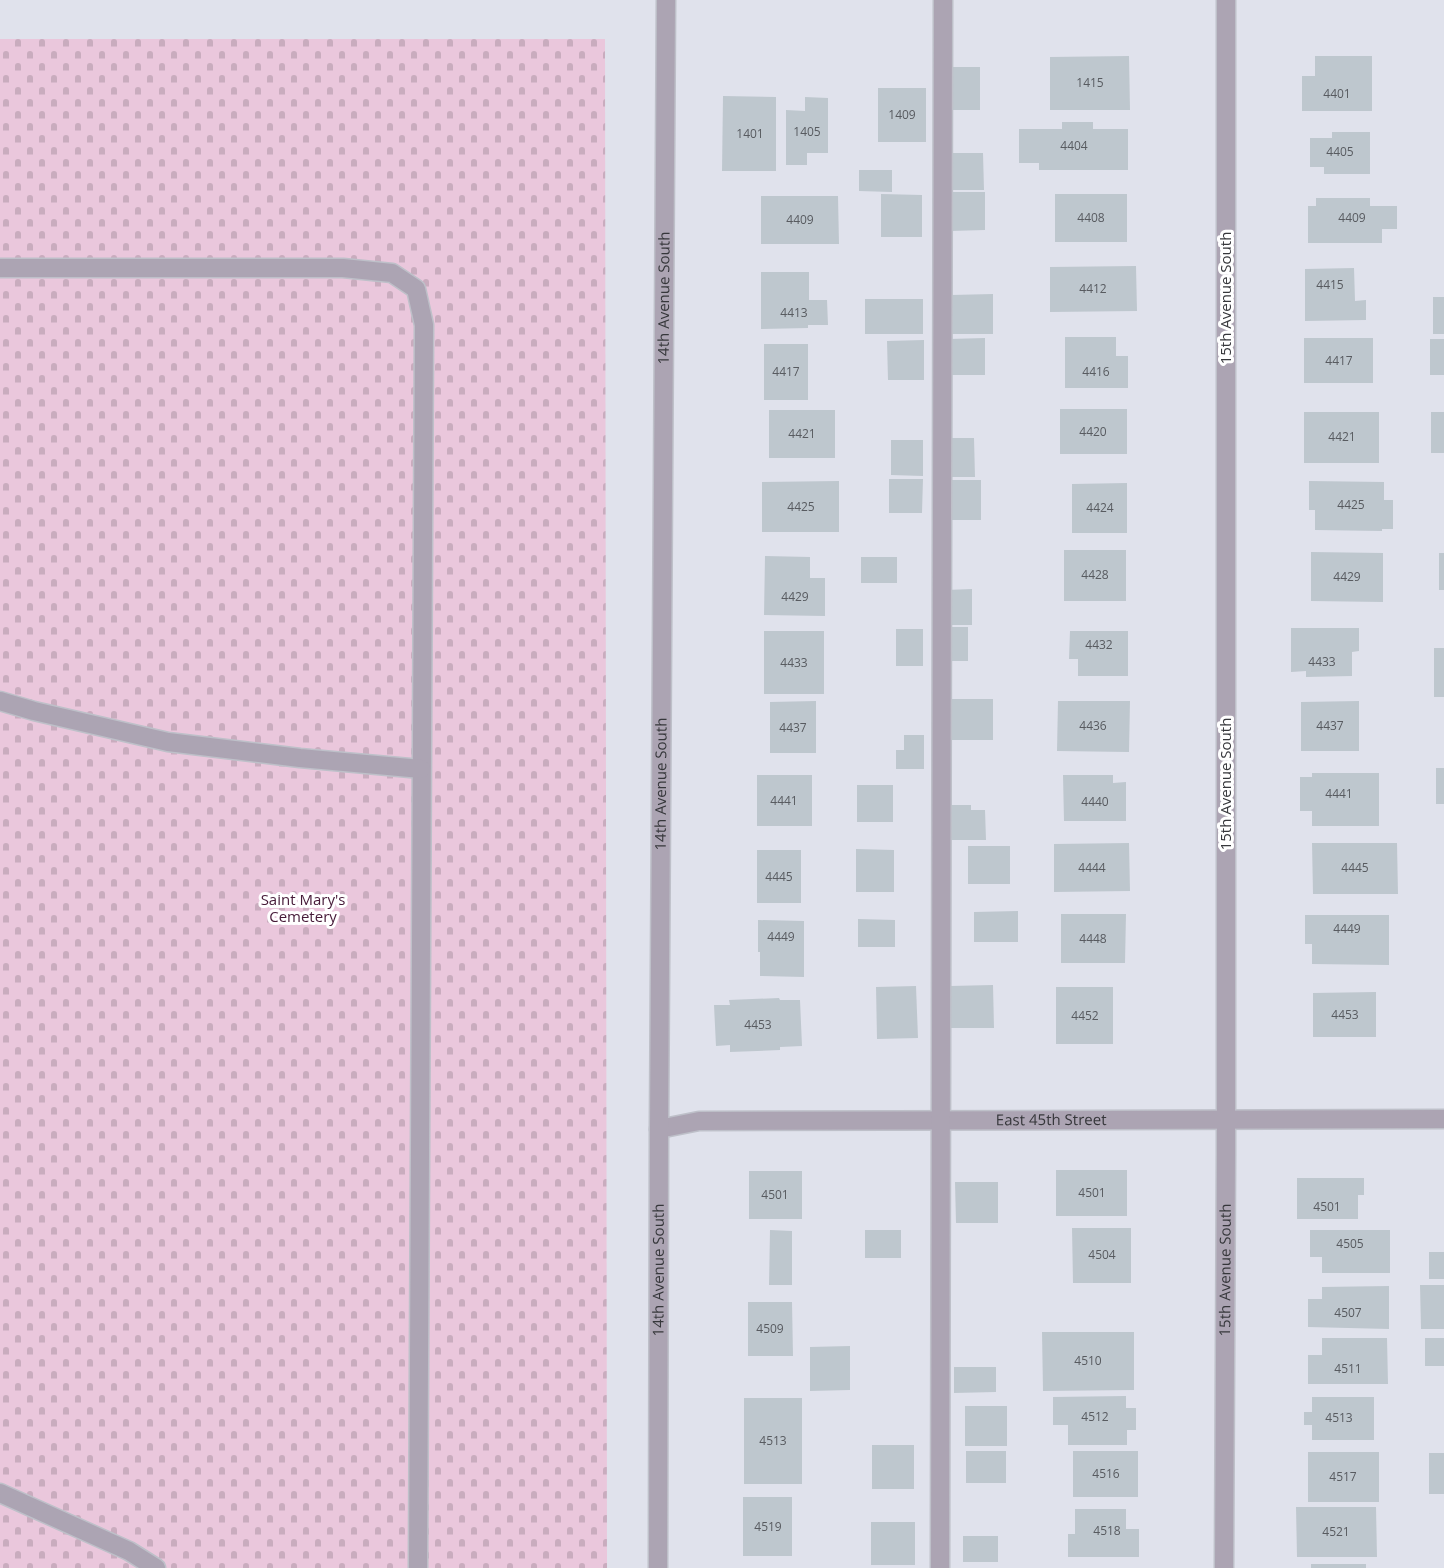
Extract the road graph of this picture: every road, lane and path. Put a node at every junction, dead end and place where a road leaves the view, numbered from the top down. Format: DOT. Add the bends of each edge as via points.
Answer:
graph roads {
  1 [pos="666,0"];
  2 [pos="943,0"];
  3 [pos="1226,0"];
  4 [pos="0,268"];
  5 [pos="0,701"];
  6 [pos="421,769"];
  7 [pos="1226,1119"];
  8 [pos="1444,1119"];
  9 [pos="941,1120"];
  10 [pos="659,1129"];
  11 [pos="0,1493"];
  12 [pos="156,1568"];
  13 [pos="418,1568"];
  14 [pos="658,1568"];
  15 [pos="940,1568"];
  16 [pos="1224,1568"];
  1 -- 10 [label="street, 14th Avenue South"];
  2 -- 9 [label="street"];
  3 -- 7 [label="street, 15th Avenue South"];
  4 -- 6 [label="street" via="343,268 392,273 416,289 424,325"];
  5 -- 6 [label="street" via="168,742"];
  6 -- 13 [label="street"];
  7 -- 8 [label="street, East 45th Street"];
  7 -- 9 [label="street, East 45th Street"];
  7 -- 16 [label="street, 15th Avenue South"];
  9 -- 10 [label="street, East 45th Street" via="699,1121"];
  9 -- 15 [label="street"];
  10 -- 14 [label="street, 14th Avenue South"];
  11 -- 12 [label="street" via="129,1551"];
}
